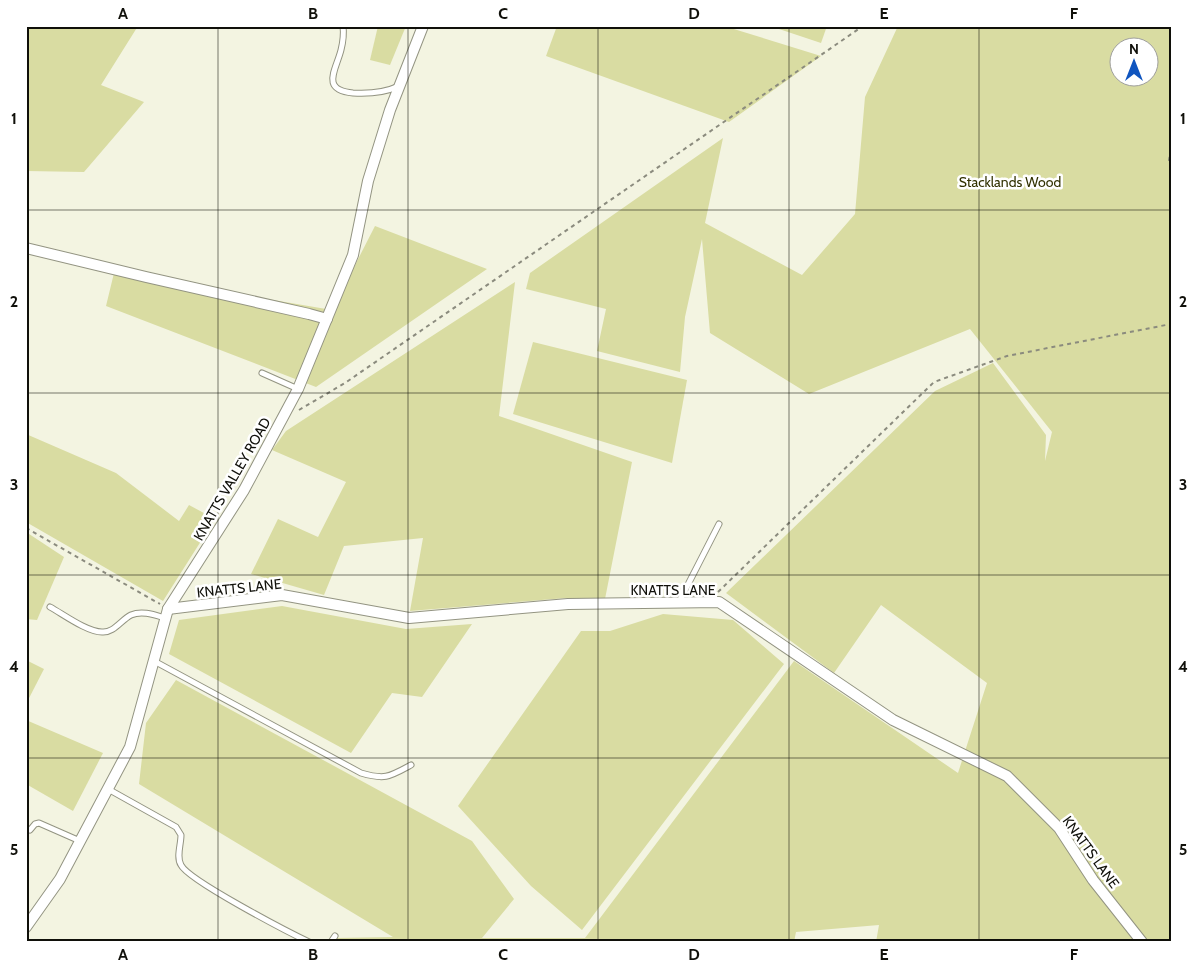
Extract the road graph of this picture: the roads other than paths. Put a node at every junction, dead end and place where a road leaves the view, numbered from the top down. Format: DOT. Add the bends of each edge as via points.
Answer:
graph roads {
  1 [pos="343,26"];
  2 [pos="423,26"];
  3 [pos="400,86"];
  4 [pos="26,248"];
  5 [pos="327,319"];
  6 [pos="262,374"];
  7 [pos="298,389"];
  8 [pos="719,524"];
  9 [pos="679,603"];
  10 [pos="50,607"];
  11 [pos="167,614"];
  12 [pos="154,661"];
  13 [pos="411,765"];
  14 [pos="108,789"];
  15 [pos="30,830"];
  16 [pos="80,841"];
  17 [pos="26,927"];
  18 [pos="335,936"];
  19 [pos="309,942"];
  20 [pos="331,942"];
  21 [pos="1142,942"];
  1 -- 3 [label="lane" via="341,50 332,78 334,85 339,90 352,93 387,91"];
  2 -- 3 [label="street, KNATTS VALLEY ROAD"];
  3 -- 5 [label="street, KNATTS VALLEY ROAD" via="368,181 354,255"];
  4 -- 5 [label="street"];
  5 -- 7 [label="street, KNATTS VALLEY ROAD"];
  6 -- 7 [label="lane"];
  7 -- 11 [label="street, KNATTS VALLEY ROAD" via="244,490"];
  8 -- 9 [label="lane"];
  9 -- 11 [label="street, KNATTS LANE" via="568,604 409,618 282,595"];
  9 -- 21 [label="street, KNATTS LANE" via="719,602 893,720 1007,776 1059,828 1093,880"];
  10 -- 11 [label="lane" via="103,633 132,615"];
  11 -- 12 [label="street, KNATTS VALLEY ROAD"];
  12 -- 13 [label="lane" via="361,773 378,778 390,776"];
  12 -- 14 [label="street, KNATTS VALLEY ROAD" via="130,747"];
  14 -- 16 [label="street, KNATTS VALLEY ROAD"];
  14 -- 19 [label="lane" via="176,828 182,835 178,859 184,871"];
  15 -- 16 [label="lane" via="39,823"];
  16 -- 17 [label="street, KNATTS VALLEY ROAD" via="60,879"];
  18 -- 20 [label="lane"];
}
